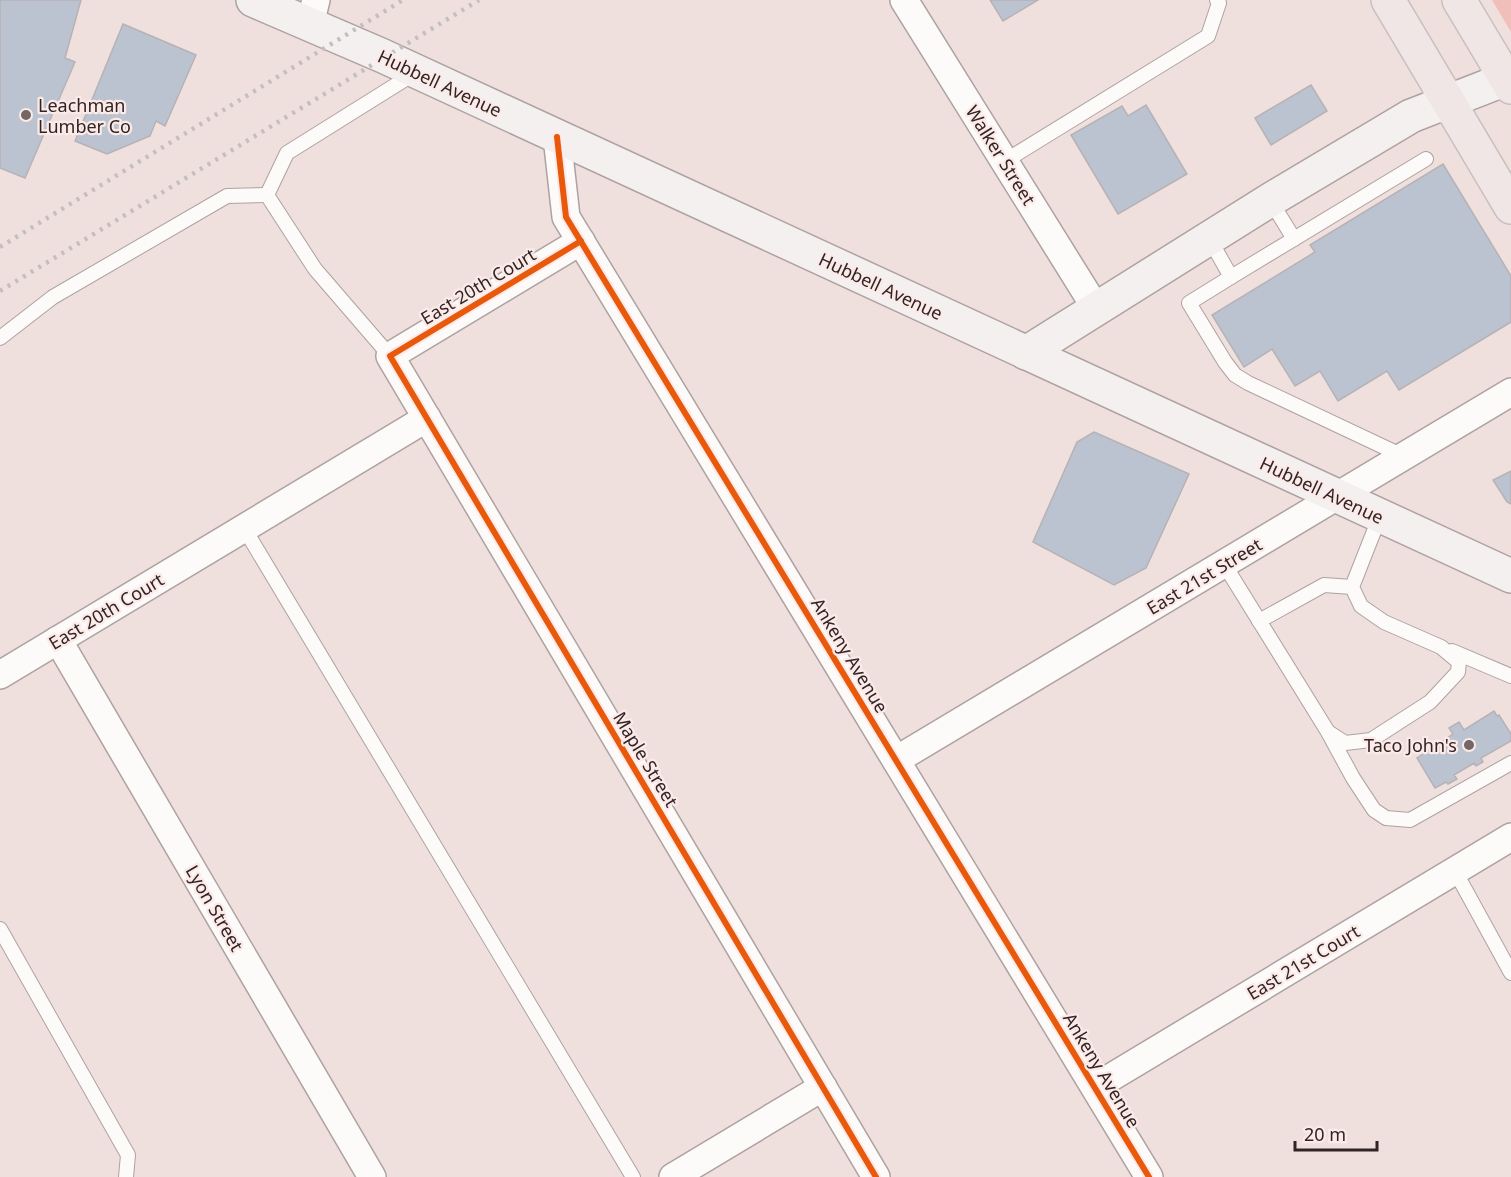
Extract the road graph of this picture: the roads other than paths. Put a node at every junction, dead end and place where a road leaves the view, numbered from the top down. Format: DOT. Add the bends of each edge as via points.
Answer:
graph roads {
  1 [pos="253,0"];
  2 [pos="904,0"];
  3 [pos="1217,0"];
  4 [pos="1388,0"];
  5 [pos="1459,0"];
  6 [pos="313,12"];
  7 [pos="417,72"];
  8 [pos="1509,81"];
  9 [pos="1448,100"];
  10 [pos="557,137"];
  11 [pos="1426,159"];
  12 [pos="1005,161"];
  13 [pos="267,195"];
  14 [pos="1270,200"];
  15 [pos="1511,207"];
  16 [pos="1209,238"];
  17 [pos="1294,239"];
  18 [pos="581,241"];
  19 [pos="1231,277"];
  20 [pos="1097,309"];
  21 [pos="0,339"];
  22 [pos="1026,353"];
  23 [pos="390,356"];
  24 [pos="1511,392"];
  25 [pos="427,418"];
  26 [pos="1403,456"];
  27 [pos="1336,496"];
  28 [pos="1380,516"];
  29 [pos="244,528"];
  30 [pos="1224,564"];
  31 [pos="1510,576"];
  32 [pos="1352,587"];
  33 [pos="1259,621"];
  34 [pos="58,640"];
  35 [pos="1441,647"];
  36 [pos="0,675"];
  37 [pos="1511,676"];
  38 [pos="1328,732"];
  39 [pos="896,760"];
  40 [pos="1511,763"];
  41 [pos="1511,837"];
  42 [pos="1455,871"];
  43 [pos="0,929"];
  44 [pos="1511,973"];
  45 [pos="823,1087"];
  46 [pos="1095,1087"];
  47 [pos="126,1177"];
  48 [pos="372,1177"];
  49 [pos="633,1177"];
  50 [pos="673,1177"];
  51 [pos="876,1177"];
  52 [pos="1149,1177"];
  1 -- 6 [label="main road, Hubbell Avenue"];
  2 -- 12 [label="street, Walker Street"];
  3 -- 12 [label="lane" via="1208,36"];
  4 -- 9 [label="main road"];
  5 -- 8 [label="main road"];
  6 -- 7 [label="main road, Hubbell Avenue"];
  7 -- 10 [label="main road, Hubbell Avenue"];
  7 -- 13 [label="lane" via="287,153"];
  8 -- 9 [label="main road"];
  9 -- 14 [label="main road" via="1411,116"];
  9 -- 15 [label="main road"];
  10 -- 18 [label="street, Ankeny Avenue" via="566,217"];
  10 -- 22 [label="main road, Hubbell Avenue"];
  11 -- 17 [label="lane"];
  12 -- 20 [label="street, Walker Street"];
  13 -- 21 [label="lane" via="227,196 53,297"];
  13 -- 23 [label="lane" via="315,269"];
  14 -- 16 [label="main road"];
  14 -- 17 [label="lane"];
  16 -- 19 [label="lane"];
  16 -- 20 [label="main road"];
  17 -- 19 [label="lane"];
  18 -- 23 [label="street, East 20th Court"];
  18 -- 39 [label="street, Ankeny Avenue"];
  19 -- 26 [label="lane" via="1189,303 1235,375"];
  20 -- 22 [label="main road"];
  22 -- 27 [label="main road, Hubbell Avenue"];
  23 -- 25 [label="street, Maple Street"];
  24 -- 26 [label="street, East 21st Street"];
  25 -- 29 [label="street, East 20th Court"];
  25 -- 45 [label="street, Maple Street"];
  26 -- 27 [label="street, East 21st Street"];
  27 -- 28 [label="main road, Hubbell Avenue"];
  27 -- 30 [label="street, East 21st Street"];
  28 -- 31 [label="main road, Hubbell Avenue"];
  28 -- 32 [label="lane"];
  29 -- 34 [label="street, East 20th Court"];
  29 -- 49 [label="lane"];
  30 -- 33 [label="lane"];
  30 -- 39 [label="street, East 21st Street"];
  32 -- 33 [label="lane" via="1324,585"];
  32 -- 35 [label="lane" via="1361,606 1384,622"];
  33 -- 38 [label="lane"];
  34 -- 36 [label="street, East 20th Court"];
  34 -- 48 [label="street, Lyon Street"];
  35 -- 37 [label="lane"];
  35 -- 38 [label="lane" via="1460,662 1458,672 1430,702 1371,740 1345,742"];
  38 -- 40 [label="lane" via="1374,810 1386,818 1410,820"];
  39 -- 46 [label="street, Ankeny Avenue"];
  41 -- 42 [label="street, East 21st Court"];
  42 -- 44 [label="lane"];
  42 -- 46 [label="street, East 21st Court"];
  43 -- 47 [label="lane" via="128,1155"];
  45 -- 50 [label="street"];
  45 -- 51 [label="street, Maple Street"];
  46 -- 52 [label="street, Ankeny Avenue"];
}
